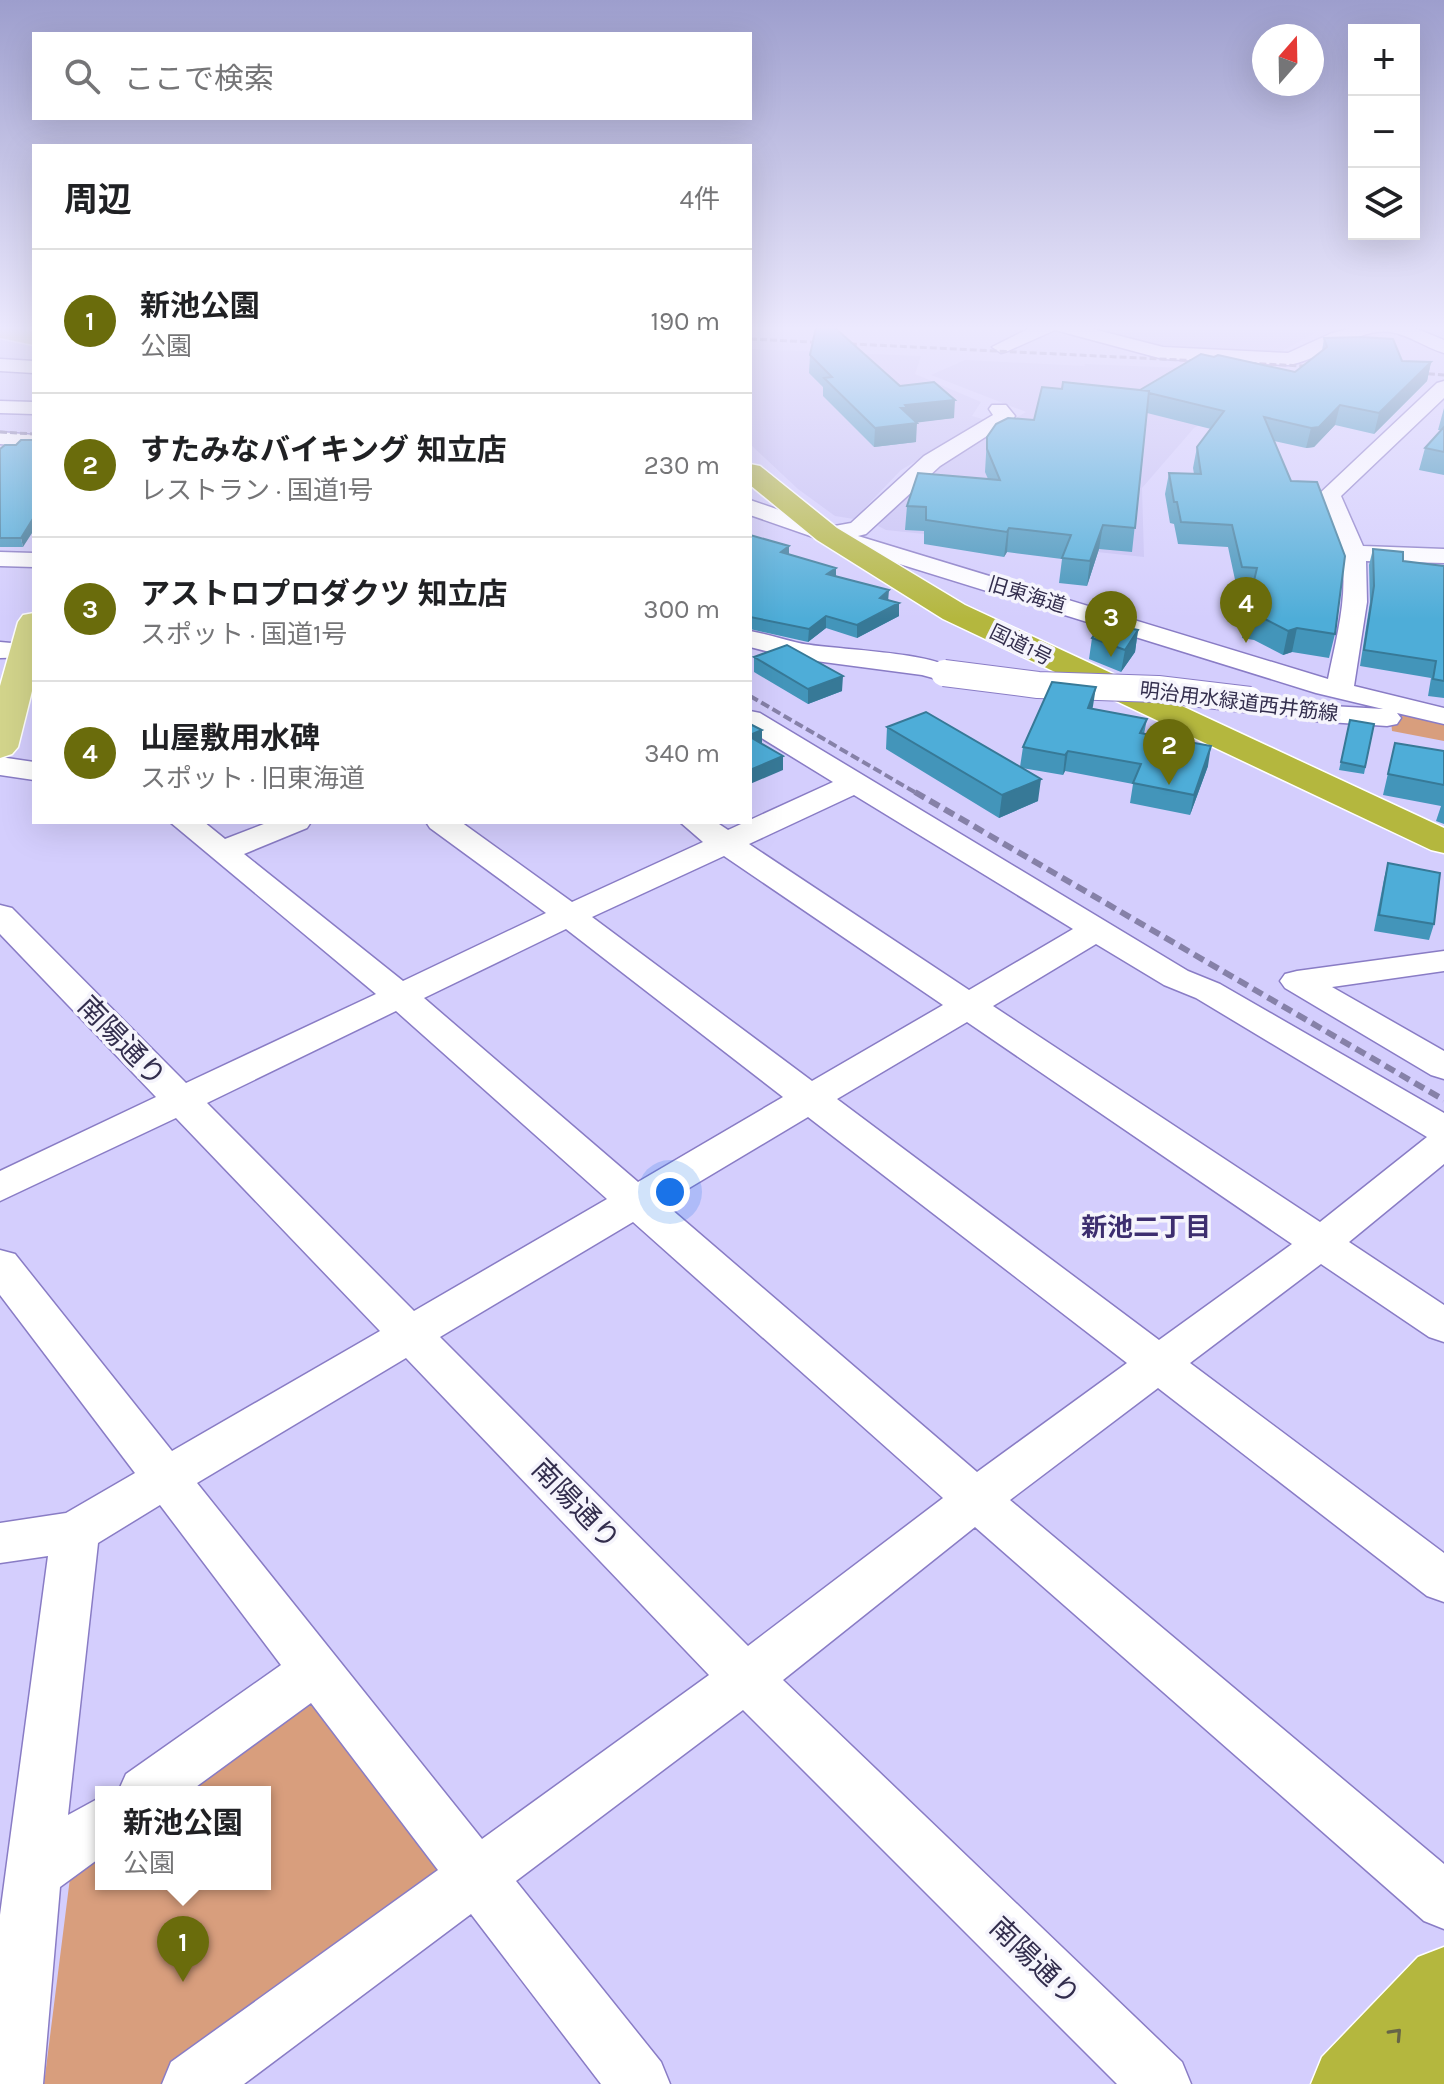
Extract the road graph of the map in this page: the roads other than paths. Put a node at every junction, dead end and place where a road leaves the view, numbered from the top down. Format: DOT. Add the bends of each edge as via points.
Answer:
graph roads {
  1 [pos="992,424"];
  2 [pos="1404,424"];
  3 [pos="752,474"];
  4 [pos="752,495"];
  5 [pos="752,508"];
  6 [pos="789,522"];
  7 [pos="827,534"];
  8 [pos="1353,553"];
  9 [pos="1444,556"];
  10 [pos="0,562"];
  11 [pos="32,563"];
  12 [pos="0,572"];
  13 [pos="32,573"];
  14 [pos="927,578"];
  15 [pos="20,641"];
  16 [pos="763,641"];
  17 [pos="1329,687"];
  18 [pos="1444,716"];
  19 [pos="1314,717"];
  20 [pos="752,720"];
  21 [pos="1444,727"];
  22 [pos="0,747"];
  23 [pos="0,766"];
  24 [pos="32,771"];
  25 [pos="858,782"];
  26 [pos="188,824"];
  27 [pos="291,824"];
  28 [pos="444,824"];
  29 [pos="698,824"];
  30 [pos="1444,842"];
  31 [pos="726,843"];
  32 [pos="223,851"];
  33 [pos="1444,861"];
  34 [pos="0,915"];
  35 [pos="569,915"];
  36 [pos="1096,930"];
  37 [pos="1444,961"];
  38 [pos="400,996"];
  39 [pos="969,1006"];
  40 [pos="1444,1067"];
  41 [pos="180,1100"];
  42 [pos="810,1100"];
  43 [pos="1444,1130"];
  44 [pos="1444,1144"];
  45 [pos="0,1187"];
  46 [pos="634,1202"];
  47 [pos="1321,1243"];
  48 [pos="0,1265"];
  49 [pos="1444,1326"];
  50 [pos="410,1334"];
  51 [pos="1158,1366"];
  52 [pos="165,1478"];
  53 [pos="976,1499"];
  54 [pos="75,1532"];
  55 [pos="0,1543"];
  56 [pos="1444,1581"];
  57 [pos="314,1671"];
  58 [pos="746,1678"];
  59 [pos="153,1786"];
  60 [pos="95,1828"];
  61 [pos="33,1872"];
  62 [pos="478,1878"];
  63 [pos="1444,1901"];
  64 [pos="1444,1983"];
  65 [pos="10,2047"];
  66 [pos="1444,2051"];
  67 [pos="193,2084"];
  68 [pos="639,2084"];
  69 [pos="1160,2084"];
  70 [pos="1349,2084"];
  71 [pos="1412,2084"];
  1 -- 7 [label="street" via="932,461 858,529"];
  2 -- 8 [label="street" via="1329,495"];
  3 -- 7 [label="highway, 国道1号"];
  4 -- 6 [label="highway, 国道1号"];
  5 -- 6 [label="street"];
  6 -- 7 [label="street"];
  6 -- 33 [label="highway, 国道1号" via="858,570 1008,655"];
  7 -- 14 [label="highway, 国道1号"];
  8 -- 9 [label="street"];
  8 -- 17 [label="street" via="1351,621"];
  10 -- 11 [label="street"];
  12 -- 13 [label="street"];
  14 -- 17 [label="street, 旧東海道"];
  14 -- 30 [label="highway, 国道1号" via="1024,647"];
  15 -- 22 [label="main road"];
  16 -- 19 [label="street, 明治用水緑道西井筋線, bridge" via="793,650 1038,685 1158,689 1250,700"];
  17 -- 18 [label="street, 旧東海道"];
  17 -- 19 [label="street"];
  19 -- 21 [label="street, 明治用水緑道西井筋線" via="1408,720"];
  20 -- 25 [label="street"];
  23 -- 24 [label="street"];
  25 -- 31 [label="street"];
  25 -- 36 [label="street"];
  26 -- 32 [label="street"];
  27 -- 32 [label="street"];
  28 -- 35 [label="street"];
  29 -- 31 [label="street"];
  31 -- 35 [label="street"];
  31 -- 39 [label="street"];
  32 -- 38 [label="street"];
  34 -- 41 [label="street, 南陽通り"];
  35 -- 38 [label="street"];
  35 -- 42 [label="street"];
  36 -- 39 [label="street"];
  36 -- 43 [label="street"];
  37 -- 40 [label="street" via="1297,981"];
  38 -- 41 [label="street"];
  38 -- 46 [label="street"];
  39 -- 42 [label="street"];
  39 -- 47 [label="street"];
  41 -- 45 [label="street"];
  41 -- 50 [label="street, 南陽通り"];
  42 -- 46 [label="street"];
  42 -- 51 [label="street"];
  44 -- 47 [label="street"];
  46 -- 50 [label="street"];
  46 -- 53 [label="street"];
  47 -- 49 [label="street"];
  47 -- 51 [label="street"];
  48 -- 52 [label="street"];
  50 -- 52 [label="street"];
  50 -- 58 [label="street, 南陽通り"];
  51 -- 53 [label="street"];
  51 -- 56 [label="street"];
  52 -- 54 [label="street"];
  52 -- 57 [label="street"];
  53 -- 58 [label="street"];
  53 -- 63 [label="street"];
  54 -- 55 [label="street"];
  54 -- 61 [label="street"];
  57 -- 59 [label="street"];
  57 -- 62 [label="street"];
  58 -- 62 [label="street"];
  58 -- 69 [label="street, 南陽通り"];
  60 -- 61 [label="street"];
  61 -- 65 [label="street"];
  62 -- 67 [label="street"];
  62 -- 68 [label="street"];
  70 -- 64 [label="highway, one-way"];
  66 -- 71 [label="highway"];
}
